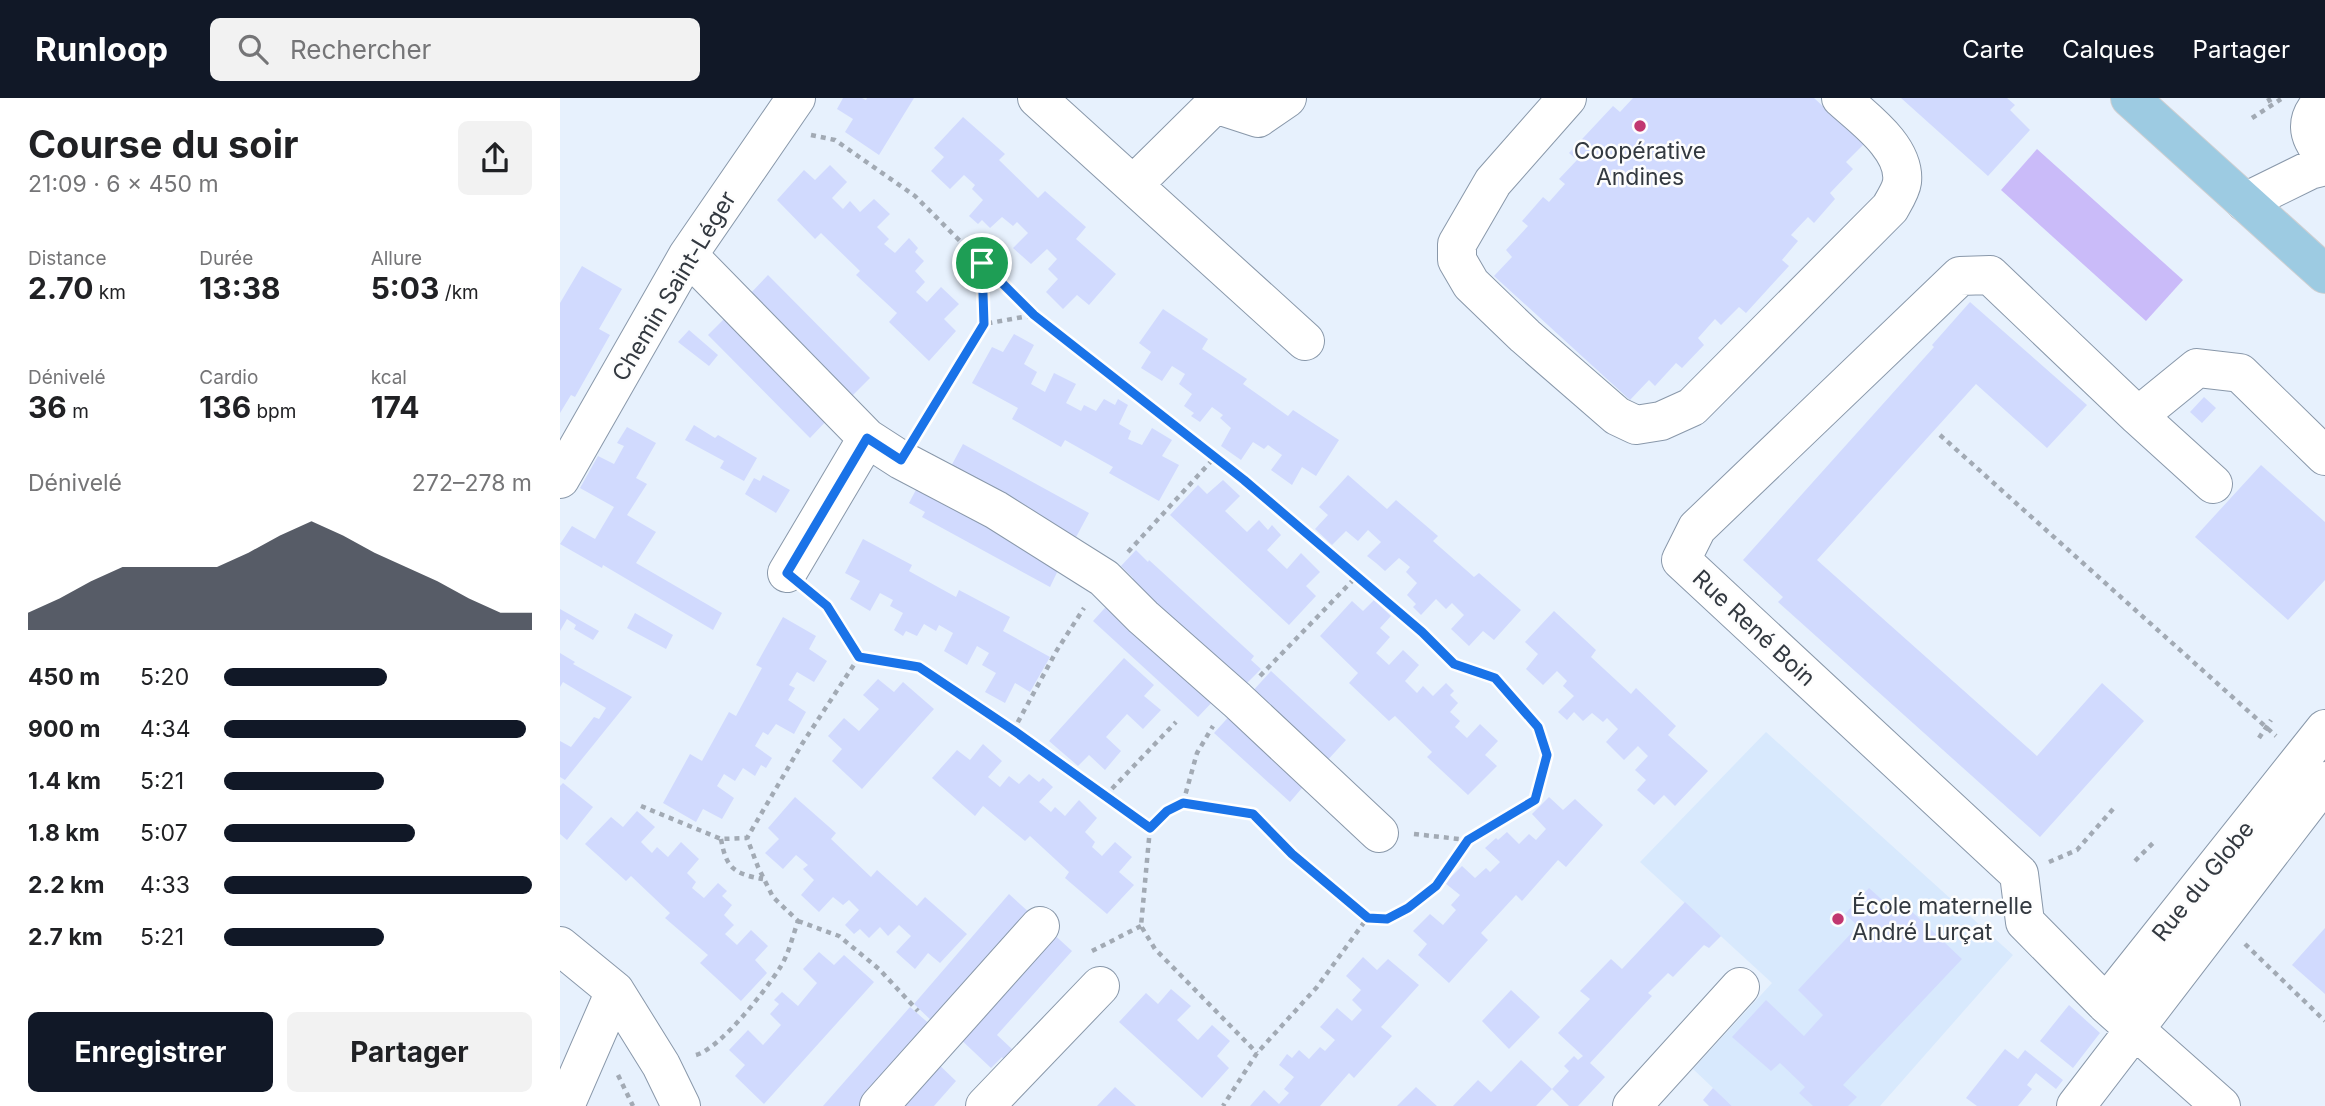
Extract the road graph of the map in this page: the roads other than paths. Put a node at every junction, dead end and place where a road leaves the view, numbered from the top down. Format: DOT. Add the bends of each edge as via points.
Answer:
graph roads {
  1 [pos="1037,98"];
  2 [pos="1287,98"];
  3 [pos="1567,98"];
  4 [pos="1841,98"];
  5 [pos="2130,98"];
  6 [pos="2325,99"];
  7 [pos="1215,101"];
  8 [pos="786,112"];
  9 [pos="2325,156"];
  10 [pos="2325,166"];
  11 [pos="1133,185"];
  12 [pos="2245,202"];
  13 [pos="688,256"];
  14 [pos="2325,274"];
  15 [pos="1305,341"];
  16 [pos="2138,416"];
  17 [pos="867,438"];
  18 [pos="566,456"];
  19 [pos="2325,456"];
  20 [pos="2213,484"];
  21 [pos="787,573"];
  22 [pos="2325,729"];
  23 [pos="2313,770"];
  24 [pos="1379,833"];
  25 [pos="1040,926"];
  26 [pos="560,946"];
  27 [pos="1100,986"];
  28 [pos="1740,987"];
  29 [pos="615,991"];
  30 [pos="2106,1004"];
  31 [pos="2134,1030"];
  32 [pos="565,1106"];
  33 [pos="681,1106"];
  34 [pos="879,1106"];
  35 [pos="985,1106"];
  36 [pos="1632,1106"];
  37 [pos="2076,1106"];
  38 [pos="2221,1106"];
  1 -- 11 [label="street"];
  2 -- 7 [label="street" via="1258,117"];
  3 -- 4 [label="street" via="1493,182 1457,244 1457,260 1471,284 1525,336 1617,416 1636,425 1661,421 1692,407 1890,208 1902,183 1899,163 1886,138"];
  5 -- 12 [label="main road"];
  6 -- 9 [label="street" via="2314,109 2310,128 2313,143"];
  7 -- 11 [label="street"];
  8 -- 13 [label="street, Chemin Saint-Léger"];
  10 -- 12 [label="street"];
  11 -- 15 [label="street"];
  12 -- 14 [label="main road"];
  13 -- 17 [label="street"];
  13 -- 18 [label="street, Chemin Saint-Léger"];
  16 -- 19 [label="street" via="2197,368 2240,373"];
  16 -- 20 [label="street, Rue René Boin"];
  16 -- 30 [label="street, Rue René Boin" via="1990,275 1960,276 1697,528 1681,560 2019,874 2025,922"];
  17 -- 21 [label="street"];
  17 -- 24 [label="street" via="996,510 1104,578"];
  22 -- 23 [label="street, Rue du Globe"];
  23 -- 30 [label="street, Rue du Globe"];
  23 -- 31 [label="street, Rue du Globe" via="2218,918"];
  25 -- 34 [label="street"];
  26 -- 29 [label="street"];
  27 -- 35 [label="street"];
  28 -- 36 [label="street"];
  29 -- 32 [label="street"];
  29 -- 33 [label="street"];
  30 -- 31 [label="street"];
  31 -- 37 [label="street, Rue du Globe"];
  31 -- 38 [label="street"];
}
